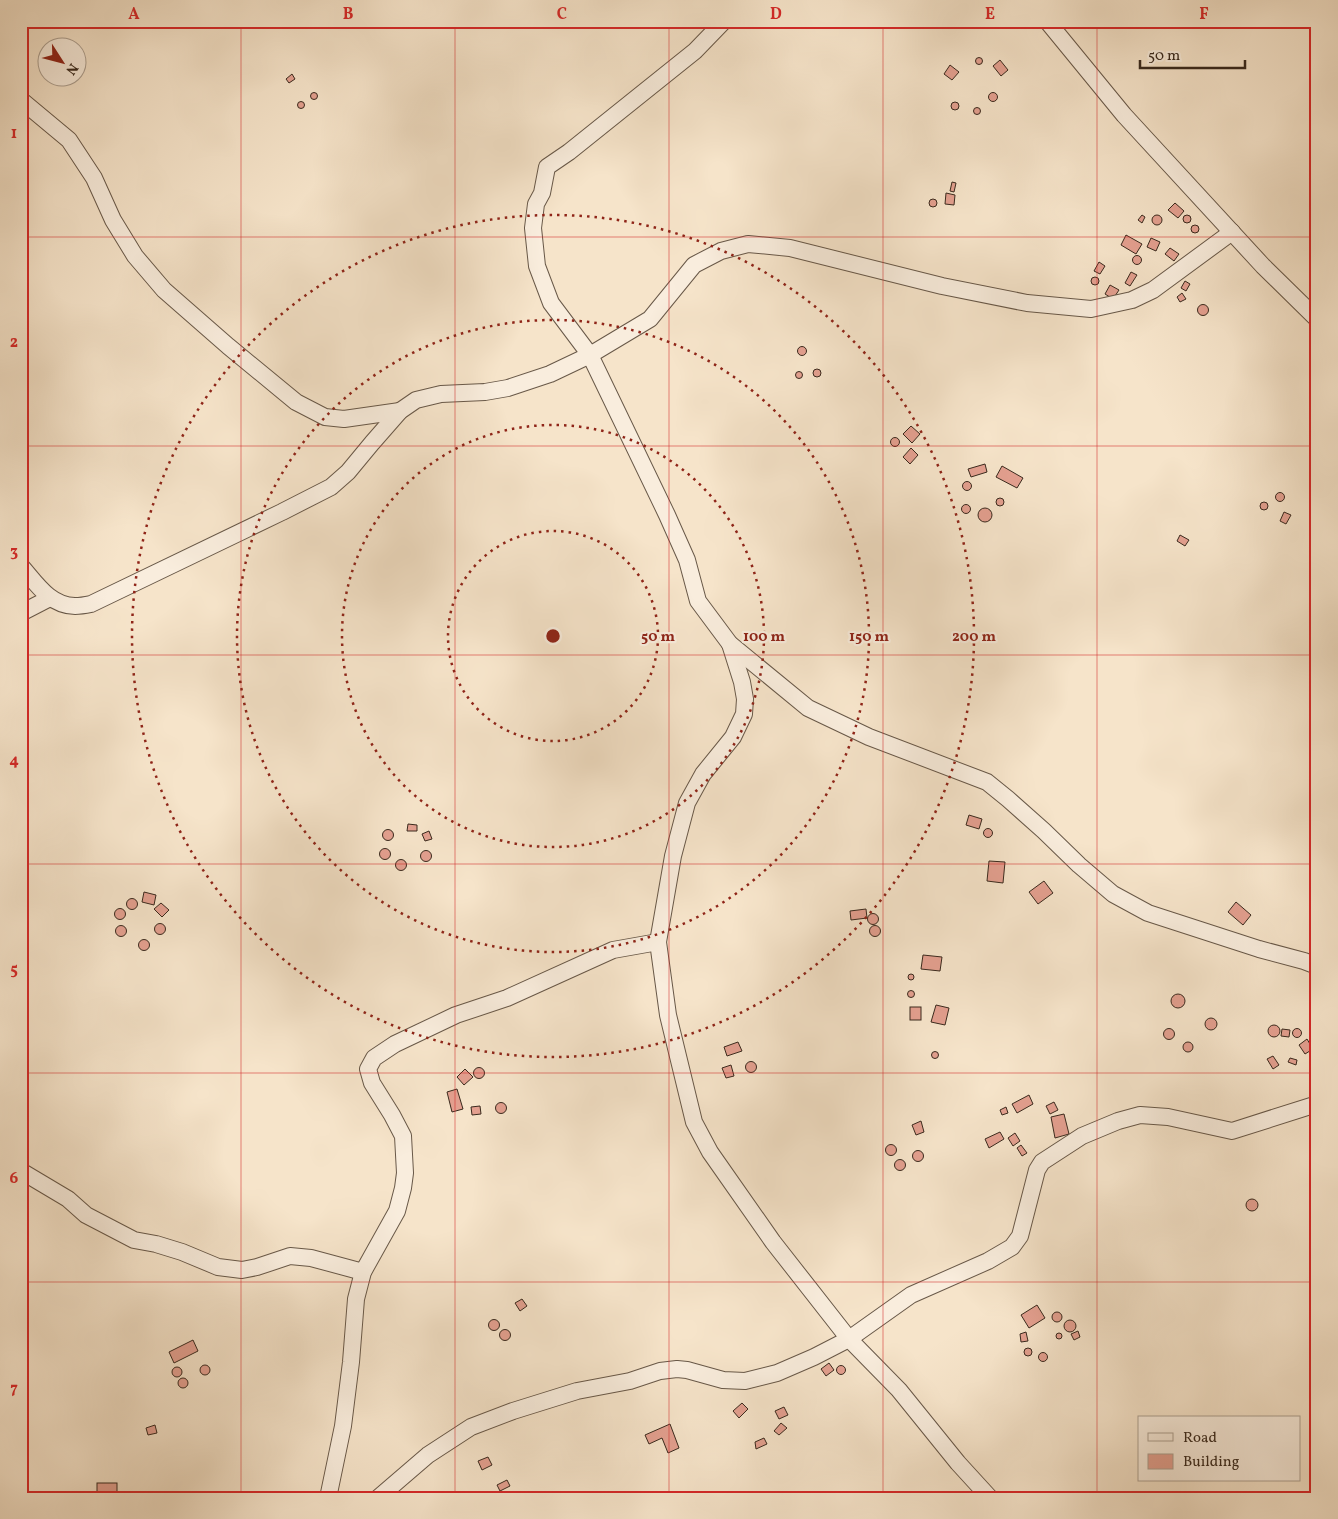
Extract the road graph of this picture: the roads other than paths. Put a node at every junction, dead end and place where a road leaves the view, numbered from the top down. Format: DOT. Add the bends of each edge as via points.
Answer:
graph roads {
  1 [pos="724,21"];
  2 [pos="1047,21"];
  3 [pos="21,100"];
  4 [pos="1232,232"];
  5 [pos="1317,319"];
  6 [pos="590,355"];
  7 [pos="400,411"];
  8 [pos="21,566"];
  9 [pos="50,598"];
  10 [pos="21,613"];
  11 [pos="730,644"];
  12 [pos="658,942"];
  13 [pos="1317,966"];
  14 [pos="1317,1104"];
  15 [pos="21,1171"];
  16 [pos="363,1272"];
  17 [pos="849,1338"];
  18 [pos="328,1498"];
  19 [pos="378,1498"];
  20 [pos="990,1498"];
  1 -- 6 [label="street" via="694,51 547,167 533,228 536,266 551,303"];
  2 -- 4 [label="street" via="1124,115"];
  3 -- 7 [label="street" via="69,140 94,178 113,220 135,256 164,290 296,402 325,417 344,419"];
  4 -- 5 [label="street"];
  4 -- 6 [label="street" via="1153,290 1132,300 1091,309 1028,303 942,286 790,248 748,244 721,251 694,265 650,319"];
  6 -- 7 [label="street" via="550,374 508,388 441,394 416,400"];
  6 -- 11 [label="street" via="687,560 698,601"];
  7 -- 9 [label="street" via="348,472 331,487 91,604 75,606"];
  8 -- 9 [label="street"];
  9 -- 10 [label="street"];
  11 -- 12 [label="street" via="742,682 744,714 732,737 703,774 686,803"];
  11 -- 13 [label="street" via="808,708 869,737 987,782 1113,894 1148,913"];
  12 -- 16 [label="street" via="613,950 507,998 456,1016 395,1044 374,1058 368,1069 372,1083 403,1136 404,1172 397,1211"];
  12 -- 17 [label="street" via="668,1015 694,1122 710,1152 773,1242"];
  14 -- 17 [label="street" via="1232,1131 1168,1117 1140,1115 1118,1120 1082,1136 1042,1162 1037,1170 1020,1236 1012,1247 911,1295"];
  15 -- 16 [label="street" via="68,1199 86,1215 134,1240 182,1252 218,1267 242,1270 290,1256 311,1258"];
  16 -- 18 [label="street" via="356,1299 343,1426"];
  17 -- 19 [label="street" via="778,1373 745,1381 723,1380 687,1370 660,1371 513,1411 470,1427 428,1455"];
  17 -- 20 [label="street" via="899,1390"];
}
